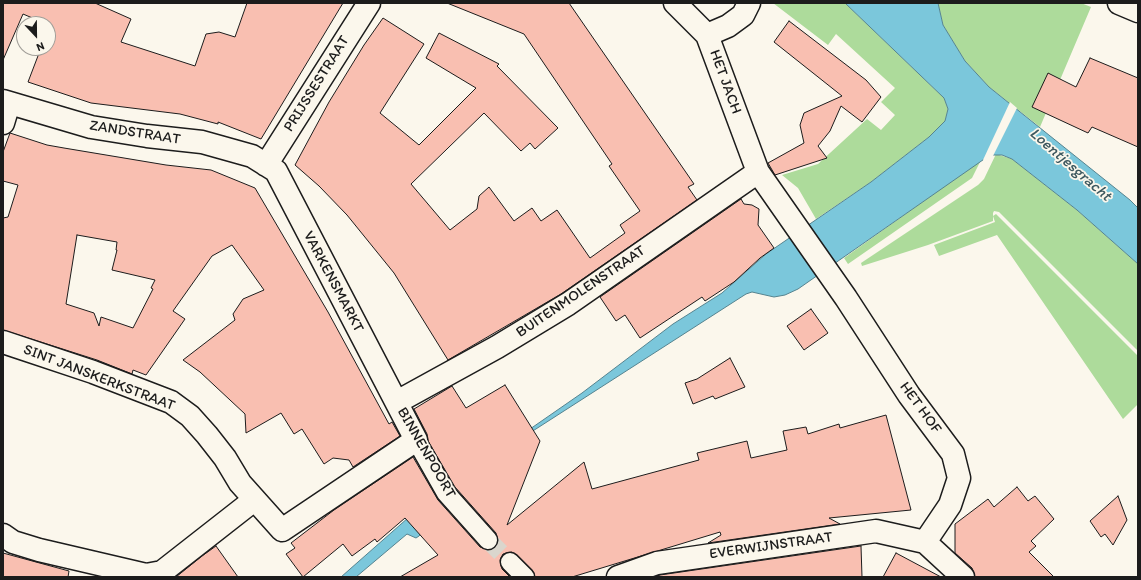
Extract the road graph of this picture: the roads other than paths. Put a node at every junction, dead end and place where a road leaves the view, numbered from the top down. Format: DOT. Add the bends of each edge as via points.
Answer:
graph roads {
  1 [pos="369,3"];
  2 [pos="675,3"];
  3 [pos="750,3"];
  4 [pos="1119,3"];
  5 [pos="1138,11"];
  6 [pos="707,34"];
  7 [pos="5,109"];
  8 [pos="266,164"];
  9 [pos="758,172"];
  10 [pos="790,218"];
  11 [pos="3,342"];
  12 [pos="397,402"];
  13 [pos="416,440"];
  14 [pos="254,500"];
  15 [pos="3,535"];
  16 [pos="488,540"];
  17 [pos="925,542"];
  18 [pos="510,562"];
  19 [pos="146,576"];
  20 [pos="524,577"];
  21 [pos="618,577"];
  22 [pos="963,577"];
  1 -- 8 [label="street, PRIJSSESTRAAT"];
  2 -- 6 [label="street, HET JACH"];
  3 -- 6 [label="street" via="743,15 728,26"];
  4 -- 5 [label="street"];
  6 -- 9 [label="street, HET JACH"];
  7 -- 8 [label="street, ZANDSTRAAT" via="91,127 202,142 252,156"];
  8 -- 12 [label="street, VARKENSMARKT" via="276,171"];
  9 -- 10 [label="street, HET JACH"];
  9 -- 12 [label="street, BUITENMOLENSTRAAT" via="568,304 497,347"];
  10 -- 17 [label="street, HET HOF" via="909,395 953,454 959,478 950,505"];
  11 -- 14 [label="street, SINT JANSKERKSTRAAT" via="93,372 171,402 190,416 207,435"];
  12 -- 13 [label="street, BINNENPOORT"];
  13 -- 14 [label="street, SINT JANSKERKSTRAAT" via="282,530"];
  13 -- 16 [label="street, BINNENPOORT" via="446,493"];
  14 -- 19 [label="street" via="162,572"];
  15 -- 19 [label="street" via="13,542 39,550"];
  17 -- 21 [label="street, EVERWIJNSTRAAT" via="876,530 657,563"];
  17 -- 22 [label="street"];
  18 -- 20 [label="street"];
}
